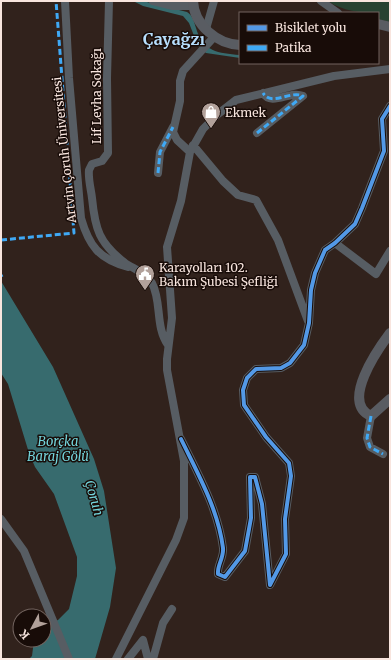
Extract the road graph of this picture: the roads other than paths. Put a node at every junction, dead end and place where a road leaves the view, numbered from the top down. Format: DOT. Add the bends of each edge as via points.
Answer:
graph roads {
  1 [pos="65,1"];
  2 [pos="109,1"];
  3 [pos="153,1"];
  4 [pos="214,1"];
  5 [pos="321,1"];
  6 [pos="193,4"];
  7 [pos="337,12"];
  8 [pos="379,24"];
  9 [pos="390,27"];
  10 [pos="206,29"];
  11 [pos="214,37"];
  12 [pos="239,45"];
  13 [pos="390,69"];
  14 [pos="263,93"];
  15 [pos="390,106"];
  16 [pos="173,127"];
  17 [pos="258,133"];
  18 [pos="191,149"];
  19 [pos="158,172"];
  20 [pos="335,243"];
  21 [pos="390,252"];
  22 [pos="134,269"];
  23 [pos="309,323"];
  24 [pos="390,333"];
  25 [pos="168,345"];
  26 [pos="390,398"];
  27 [pos="371,416"];
  28 [pos="181,440"];
  29 [pos="383,454"];
  30 [pos="1,519"];
  31 [pos="172,609"];
  32 [pos="69,659"];
  33 [pos="116,659"];
  34 [pos="128,659"];
  35 [pos="148,659"];
  36 [pos="153,659"];
  1 -- 22 [label="street, Artvin Çoruh Üniversitesi" via="81,218 88,238 98,252 112,262"];
  2 -- 22 [label="street, Lif Levha Sokağı" via="108,153 102,161 91,166 89,173 94,218 100,236 110,251"];
  3 -- 6 [label="street" via="173,6"];
  4 -- 10 [label="street"];
  5 -- 7 [label="street"];
  6 -- 10 [label="main road"];
  8 -- 9 [label="main road"];
  10 -- 11 [label="main road"];
  11 -- 12 [label="main road" via="227,44"];
  11 -- 16 [label="street" via="181,76 180,101"];
  13 -- 14 [label="street" via="334,76"];
  14 -- 17 [label="street" via="272,99 294,94 303,96"];
  14 -- 18 [label="street" via="231,103 203,129"];
  15 -- 20 [label="street" via="382,119 384,152 362,208 354,224"];
  16 -- 18 [label="street" via="177,140"];
  16 -- 19 [label="street" via="160,152"];
  18 -- 23 [label="street" via="238,195 256,200 278,240"];
  18 -- 25 [label="street" via="182,196 167,247 172,318"];
  20 -- 21 [label="street" via="376,274"];
  20 -- 23 [label="street" via="325,250 315,273"];
  22 -- 25 [label="street, Lif Levha Sokağı" via="148,278 154,288 162,334"];
  23 -- 28 [label="street" via="304,345 290,363 281,368 256,369 247,378 243,390 244,405 289,464 291,476 285,519 286,554 270,585 262,504 255,477 250,477 251,518 245,551 225,577 218,574 217,568 222,560 223,549 212,504"];
  24 -- 27 [label="main road" via="372,359 360,389 359,405 365,414"];
  25 -- 28 [label="street" via="168,370"];
  26 -- 27 [label="main road"];
  27 -- 29 [label="street" via="367,438 370,447"];
  28 -- 33 [label="street" via="185,480 181,527"];
  30 -- 32 [label="street" via="24,551"];
  31 -- 36 [label="street" via="163,624"];
  34 -- 35 [label="street" via="143,640"];
}
